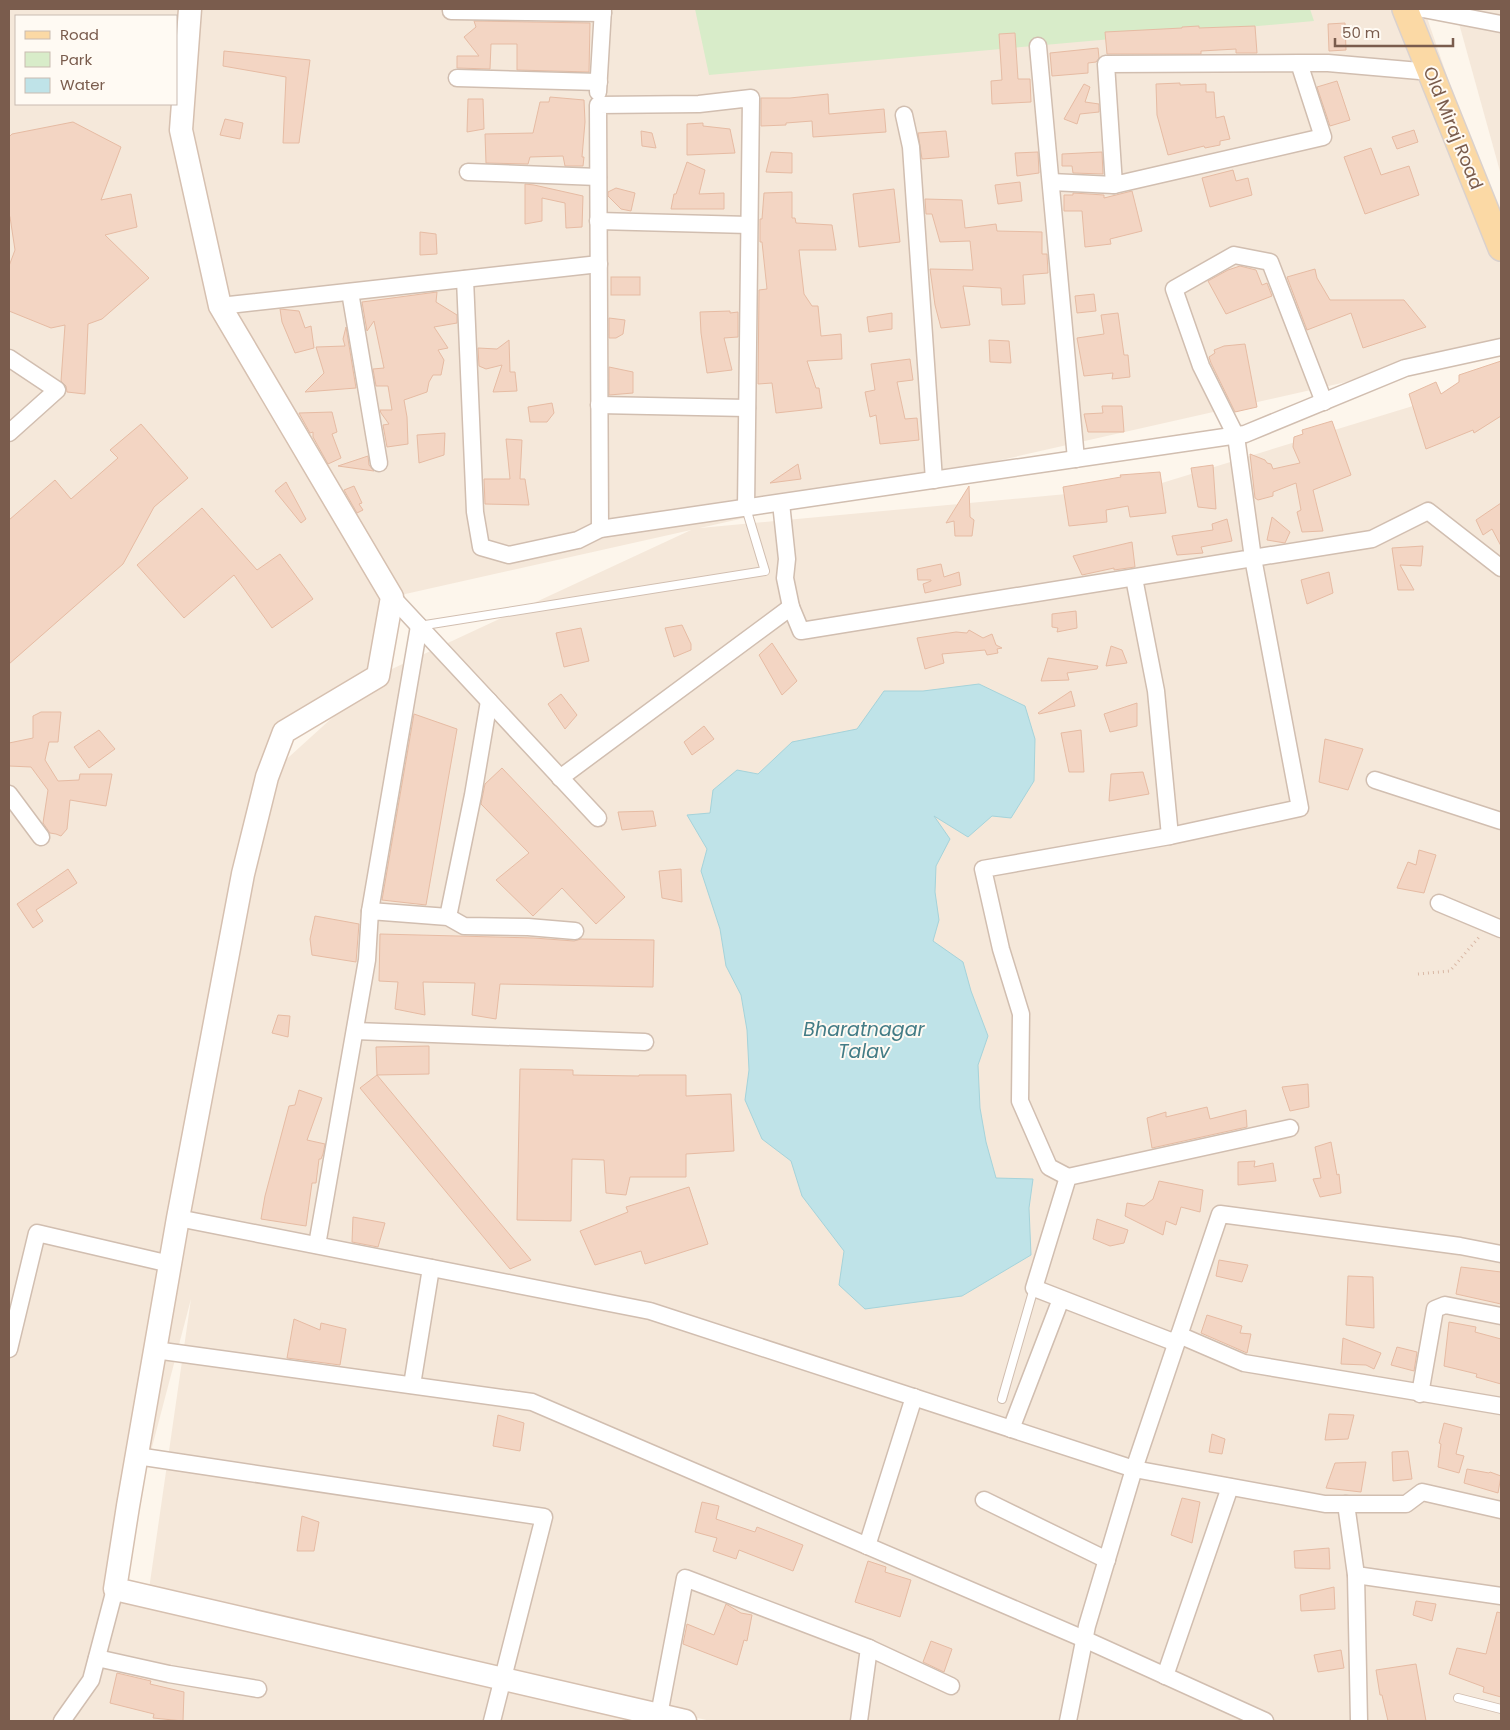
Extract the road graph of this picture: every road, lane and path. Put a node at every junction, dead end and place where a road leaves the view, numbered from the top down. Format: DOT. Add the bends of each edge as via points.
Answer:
graph roads {
  1 [pos="190,9"];
  2 [pos="451,9"];
  3 [pos="1405,9"];
  4 [pos="1423,9"];
  5 [pos="603,11"];
  6 [pos="1501,24"];
  7 [pos="1038,46"];
  8 [pos="1299,63"];
  9 [pos="1431,72"];
  10 [pos="457,78"];
  11 [pos="599,82"];
  12 [pos="598,105"];
  13 [pos="904,116"];
  14 [pos="468,172"];
  15 [pos="598,178"];
  16 [pos="1051,182"];
  17 [pos="1114,185"];
  18 [pos="598,221"];
  19 [pos="749,226"];
  20 [pos="1501,248"];
  21 [pos="599,264"];
  22 [pos="465,279"];
  23 [pos="350,292"];
  24 [pos="220,306"];
  25 [pos="1501,347"];
  26 [pos="9,358"];
  27 [pos="1324,402"];
  28 [pos="600,405"];
  29 [pos="746,408"];
  30 [pos="9,433"];
  31 [pos="1236,436"];
  32 [pos="1076,459"];
  33 [pos="379,463"];
  34 [pos="934,480"];
  35 [pos="781,503"];
  36 [pos="746,508"];
  37 [pos="600,529"];
  38 [pos="1253,558"];
  39 [pos="1501,568"];
  40 [pos="1134,578"];
  41 [pos="392,597"];
  42 [pos="791,607"];
  43 [pos="419,626"];
  44 [pos="489,701"];
  45 [pos="560,778"];
  46 [pos="1375,780"];
  47 [pos="9,794"];
  48 [pos="598,818"];
  49 [pos="1501,821"];
  50 [pos="1170,836"];
  51 [pos="41,838"];
  52 [pos="1439,903"];
  53 [pos="370,911"];
  54 [pos="448,918"];
  55 [pos="1496,927"];
  56 [pos="575,931"];
  57 [pos="1418,974"];
  58 [pos="355,1031"];
  59 [pos="645,1042"];
  60 [pos="1290,1128"];
  61 [pos="1068,1177"];
  62 [pos="178,1218"];
  63 [pos="317,1245"];
  64 [pos="1501,1254"];
  65 [pos="170,1264"];
  66 [pos="431,1268"];
  67 [pos="1034,1288"];
  68 [pos="1061,1299"];
  69 [pos="1501,1316"];
  70 [pos="11,1332"];
  71 [pos="1178,1339"];
  72 [pos="9,1348"];
  73 [pos="155,1350"];
  74 [pos="412,1386"];
  75 [pos="1420,1394"];
  76 [pos="914,1397"];
  77 [pos="1002,1399"];
  78 [pos="1501,1406"];
  79 [pos="1012,1429"];
  80 [pos="137,1456"];
  81 [pos="1134,1469"];
  82 [pos="1230,1487"];
  83 [pos="984,1500"];
  84 [pos="1346,1504"];
  85 [pos="1501,1510"];
  86 [pos="866,1546"];
  87 [pos="1107,1560"];
  88 [pos="1356,1575"];
  89 [pos="115,1589"];
  90 [pos="1501,1596"];
  91 [pos="1084,1639"];
  92 [pos="869,1648"];
  93 [pos="97,1658"];
  94 [pos="1165,1676"];
  95 [pos="502,1678"];
  96 [pos="951,1686"];
  97 [pos="258,1689"];
  98 [pos="1458,1698"];
  99 [pos="1501,1709"];
  100 [pos="659,1715"];
  101 [pos="62,1721"];
  102 [pos="492,1721"];
  103 [pos="685,1721"];
  104 [pos="859,1721"];
  105 [pos="1068,1721"];
  106 [pos="1265,1721"];
  107 [pos="1359,1721"];
  1 -- 24 [label="street" via="181,130"];
  2 -- 5 [label="street"];
  3 -- 9 [label="main road, Old Miraj Road"];
  4 -- 6 [label="street"];
  5 -- 11 [label="street"];
  7 -- 16 [label="street"];
  8 -- 9 [label="street"];
  8 -- 17 [label="street" via="1323,137"];
  8 -- 17 [label="street" via="1106,64"];
  9 -- 20 [label="main road, Old Miraj Road"];
  10 -- 11 [label="street"];
  11 -- 12 [label="street"];
  12 -- 15 [label="street"];
  12 -- 19 [label="street" via="699,104 751,98"];
  13 -- 34 [label="street" via="911,147"];
  14 -- 15 [label="street"];
  15 -- 18 [label="street"];
  16 -- 17 [label="street"];
  16 -- 32 [label="street"];
  18 -- 19 [label="street"];
  18 -- 21 [label="street"];
  19 -- 29 [label="street"];
  21 -- 22 [label="street"];
  21 -- 28 [label="street"];
  22 -- 23 [label="street"];
  22 -- 37 [label="street" via="475,512 481,547 509,555 578,540"];
  23 -- 24 [label="street"];
  23 -- 33 [label="street"];
  24 -- 41 [label="street"];
  25 -- 27 [label="street" via="1406,368"];
  26 -- 30 [label="street" via="57,390"];
  27 -- 31 [label="street"];
  27 -- 31 [label="street" via="1270,262 1234,255 1174,289 1201,366"];
  28 -- 29 [label="street"];
  28 -- 37 [label="street"];
  29 -- 36 [label="street"];
  31 -- 32 [label="street"];
  31 -- 38 [label="street"];
  32 -- 34 [label="street"];
  34 -- 35 [label="street"];
  35 -- 36 [label="street"];
  35 -- 42 [label="street" via="787,559 785,578"];
  36 -- 37 [label="street"];
  36 -- 43 [label="lane" via="765,572"];
  38 -- 39 [label="street" via="1372,539 1428,510"];
  38 -- 40 [label="street"];
  38 -- 50 [label="street" via="1300,808"];
  40 -- 42 [label="street" via="801,631"];
  40 -- 50 [label="street" via="1156,691"];
  41 -- 43 [label="street"];
  41 -- 62 [label="street" via="378,676 284,732 267,777 243,874"];
  42 -- 45 [label="street"];
  43 -- 44 [label="street"];
  43 -- 53 [label="street"];
  44 -- 45 [label="street"];
  44 -- 54 [label="street"];
  45 -- 48 [label="street"];
  46 -- 49 [label="street"];
  47 -- 51 [label="street"];
  50 -- 61 [label="street" via="983,869 1001,949 1021,1014 1020,1101 1049,1167"];
  52 -- 55 [label="street"];
  53 -- 54 [label="street"];
  53 -- 58 [label="street" via="367,960"];
  54 -- 56 [label="street" via="464,926"];
  55 -- 57 [label="path" via="1450,971"];
  58 -- 59 [label="street"];
  58 -- 63 [label="street"];
  60 -- 61 [label="street"];
  61 -- 67 [label="street"];
  62 -- 63 [label="street"];
  62 -- 65 [label="street"];
  63 -- 66 [label="street"];
  64 -- 71 [label="street" via="1220,1214"];
  65 -- 70 [label="street" via="38,1233"];
  65 -- 73 [label="street"];
  66 -- 74 [label="street"];
  66 -- 76 [label="street" via="650,1311"];
  67 -- 68 [label="street"];
  67 -- 77 [label="lane"];
  68 -- 71 [label="street"];
  68 -- 79 [label="street"];
  69 -- 75 [label="street" via="1445,1305 1435,1309"];
  70 -- 72 [label="street"];
  71 -- 75 [label="street" via="1244,1363"];
  71 -- 81 [label="street"];
  73 -- 74 [label="street"];
  73 -- 80 [label="street"];
  74 -- 86 [label="street" via="532,1402"];
  75 -- 78 [label="street"];
  76 -- 79 [label="street"];
  76 -- 86 [label="street"];
  79 -- 81 [label="street"];
  80 -- 89 [label="street"];
  80 -- 95 [label="street" via="544,1517"];
  81 -- 82 [label="street"];
  81 -- 87 [label="street"];
  82 -- 84 [label="street" via="1324,1504"];
  82 -- 94 [label="street"];
  83 -- 87 [label="street"];
  84 -- 85 [label="street" via="1406,1504 1422,1492"];
  84 -- 88 [label="street"];
  86 -- 91 [label="street"];
  87 -- 91 [label="street"];
  88 -- 90 [label="street"];
  88 -- 107 [label="street"];
  89 -- 93 [label="street"];
  89 -- 95 [label="street"];
  91 -- 94 [label="street"];
  91 -- 105 [label="street"];
  92 -- 96 [label="street"];
  92 -- 100 [label="street" via="685,1578"];
  92 -- 104 [label="street"];
  93 -- 97 [label="street"];
  93 -- 101 [label="street" via="91,1680"];
  94 -- 106 [label="street"];
  95 -- 100 [label="street"];
  95 -- 102 [label="street"];
  98 -- 99 [label="lane"];
  100 -- 103 [label="street"];
}
